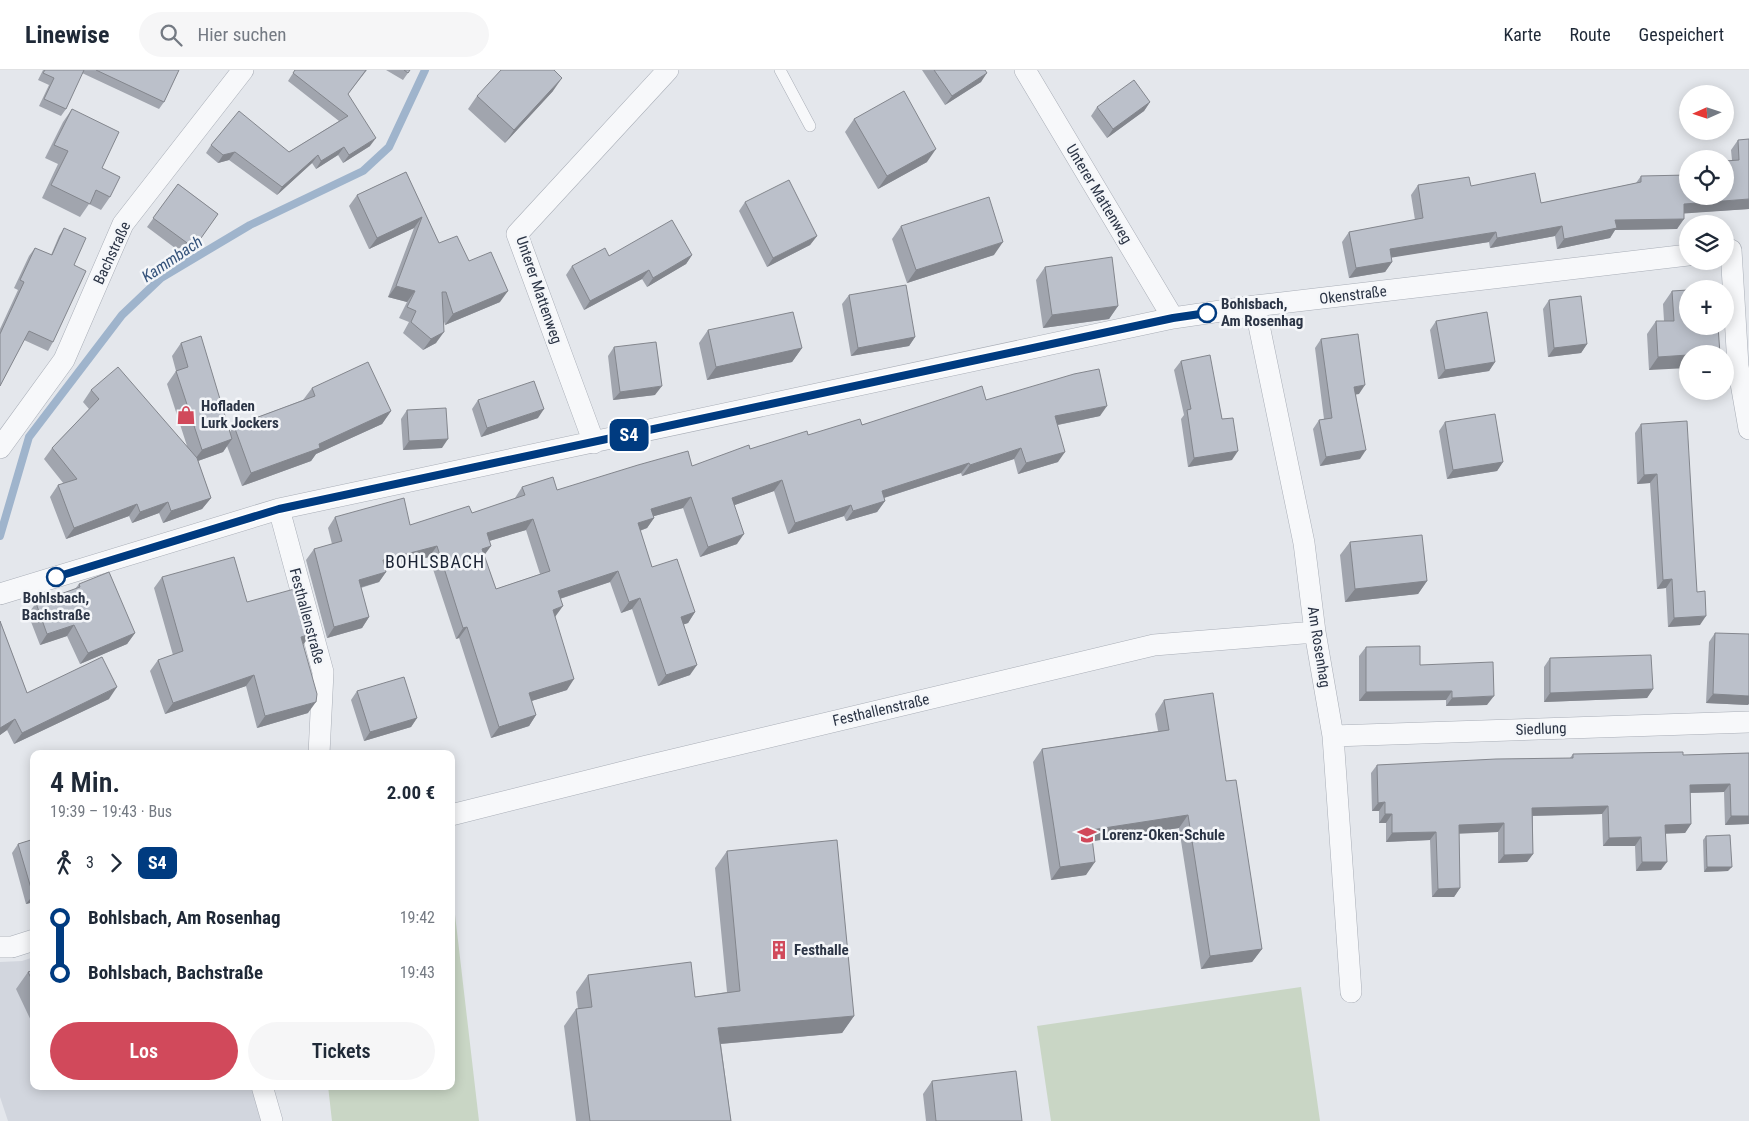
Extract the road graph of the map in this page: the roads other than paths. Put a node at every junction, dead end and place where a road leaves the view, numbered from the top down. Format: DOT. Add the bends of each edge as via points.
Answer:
graph roads {
  1 [pos="243,70"];
  2 [pos="668,70"];
  3 [pos="780,70"];
  4 [pos="1025,70"];
  5 [pos="810,126"];
  6 [pos="1735,250"];
  7 [pos="1679,256"];
  8 [pos="1255,306"];
  9 [pos="1173,318"];
  10 [pos="1749,429"];
  11 [pos="594,443"];
  12 [pos="0,448"];
  13 [pos="279,509"];
  14 [pos="0,594"];
  15 [pos="1316,632"];
  16 [pos="1749,722"];
  17 [pos="1333,736"];
  18 [pos="319,750"];
  19 [pos="455,814"];
  20 [pos="30,941"];
  21 [pos="6,947"];
  22 [pos="1350,992"];
  23 [pos="263,1090"];
  24 [pos="272,1121"];
  1 -- 12 [label="street, Bachstraße" via="123,224 64,360"];
  2 -- 11 [label="street, Unterer Mattenweg" via="517,234"];
  3 -- 5 [label="lane"];
  4 -- 9 [label="street, Unterer Mattenweg"];
  6 -- 10 [label="street" via="1738,366"];
  7 -- 8 [label="street, Okenstraße"];
  8 -- 9 [label="street, Okenstraße"];
  8 -- 15 [label="street, Am Rosenhag" via="1304,543"];
  9 -- 11 [label="street, Okenstraße"];
  11 -- 13 [label="street, Okenstraße"];
  13 -- 14 [label="street, Okenstraße"];
  13 -- 18 [label="street, Festhallenstraße" via="322,672"];
  15 -- 17 [label="street, Am Rosenhag"];
  15 -- 19 [label="street, Festhallenstraße" via="1154,645"];
  16 -- 17 [label="street, Siedlung"];
  17 -- 22 [label="street, Am Rosenhag"];
  20 -- 21 [label="street"];
  23 -- 24 [label="street"];
}
